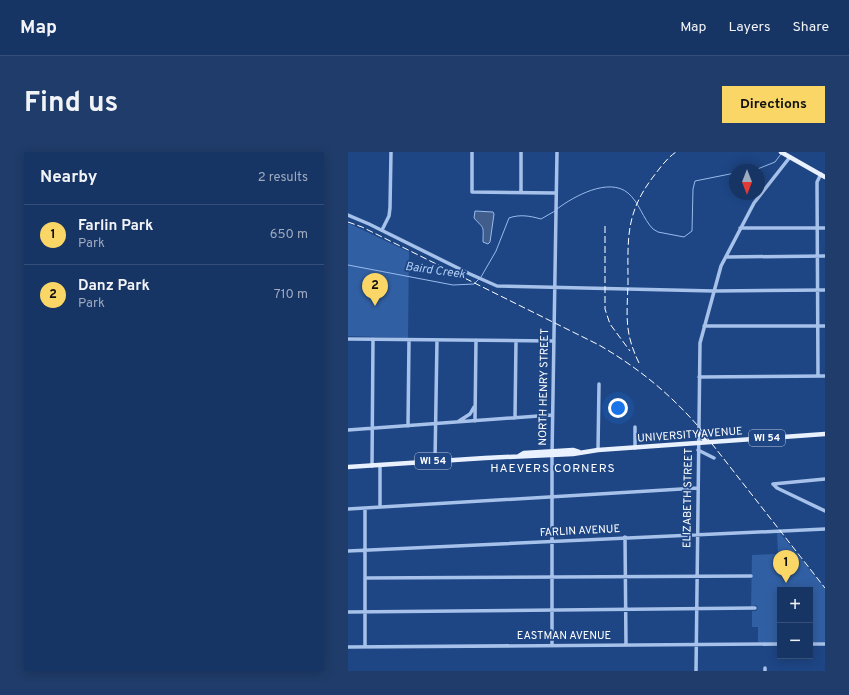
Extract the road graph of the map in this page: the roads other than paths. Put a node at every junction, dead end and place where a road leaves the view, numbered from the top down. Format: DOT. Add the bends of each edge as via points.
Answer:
graph roads {
  1 [pos="391,152"];
  2 [pos="472,152"];
  3 [pos="521,152"];
  4 [pos="557,152"];
  5 [pos="785,154"];
  6 [pos="823,176"];
  7 [pos="521,192"];
  8 [pos="556,193"];
  9 [pos="348,215"];
  10 [pos="740,228"];
  11 [pos="817,228"];
  12 [pos="825,228"];
  13 [pos="382,230"];
  14 [pos="817,256"];
  15 [pos="825,256"];
  16 [pos="726,257"];
  17 [pos="554,287"];
  18 [pos="818,290"];
  19 [pos="825,290"];
  20 [pos="714,291"];
  21 [pos="704,326"];
  22 [pos="818,326"];
  23 [pos="825,326"];
  24 [pos="348,339"];
  25 [pos="373,339"];
  26 [pos="409,340"];
  27 [pos="437,340"];
  28 [pos="476,340"];
  29 [pos="516,341"];
  30 [pos="553,341"];
  31 [pos="818,376"];
  32 [pos="825,376"];
  33 [pos="699,377"];
  34 [pos="599,384"];
  35 [pos="475,402"];
  36 [pos="552,415"];
  37 [pos="515,418"];
  38 [pos="475,421"];
  39 [pos="455,422"];
  40 [pos="436,424"];
  41 [pos="408,426"];
  42 [pos="636,427"];
  43 [pos="372,428"];
  44 [pos="348,430"];
  45 [pos="698,434"];
  46 [pos="825,434"];
  47 [pos="709,442"];
  48 [pos="698,443"];
  49 [pos="636,448"];
  50 [pos="598,450"];
  51 [pos="698,450"];
  52 [pos="552,454"];
  53 [pos="714,458"];
  54 [pos="434,461"];
  55 [pos="380,465"];
  56 [pos="372,466"];
  57 [pos="348,468"];
  58 [pos="825,479"];
  59 [pos="698,488"];
  60 [pos="552,497"];
  61 [pos="380,507"];
  62 [pos="365,508"];
  63 [pos="348,509"];
  64 [pos="825,511"];
  65 [pos="825,528"];
  66 [pos="697,534"];
  67 [pos="625,538"];
  68 [pos="552,541"];
  69 [pos="365,550"];
  70 [pos="348,551"];
  71 [pos="552,576"];
  72 [pos="626,576"];
  73 [pos="697,576"];
  74 [pos="751,576"];
  75 [pos="365,578"];
  76 [pos="755,608"];
  77 [pos="552,610"];
  78 [pos="626,610"];
  79 [pos="696,610"];
  80 [pos="348,612"];
  81 [pos="365,612"];
  82 [pos="777,644"];
  83 [pos="813,644"];
  84 [pos="825,644"];
  85 [pos="552,645"];
  86 [pos="626,645"];
  87 [pos="696,645"];
  88 [pos="348,647"];
  89 [pos="365,647"];
  90 [pos="696,671"];
  1 -- 13 [label="street" via="390,208"];
  2 -- 7 [label="street" via="472,192"];
  3 -- 7 [label="street"];
  4 -- 8 [label="street, NORTH HENRY STREET"];
  5 -- 6 [label="main road"];
  5 -- 10 [label="street, ELIZABETH STREET"];
  6 -- 11 [label="street" via="817,182"];
  7 -- 8 [label="street"];
  8 -- 17 [label="street, NORTH HENRY STREET"];
  9 -- 13 [label="street"];
  10 -- 11 [label="street"];
  10 -- 16 [label="street, ELIZABETH STREET"];
  11 -- 12 [label="street"];
  11 -- 14 [label="street"];
  13 -- 17 [label="street" via="494,285"];
  14 -- 15 [label="street"];
  14 -- 16 [label="street"];
  14 -- 18 [label="street"];
  16 -- 20 [label="street, ELIZABETH STREET"];
  17 -- 20 [label="street"];
  17 -- 30 [label="street, NORTH HENRY STREET"];
  18 -- 19 [label="street"];
  18 -- 20 [label="street"];
  18 -- 22 [label="street"];
  20 -- 21 [label="street, ELIZABETH STREET"];
  21 -- 22 [label="street"];
  21 -- 33 [label="street, ELIZABETH STREET" via="700,343"];
  22 -- 23 [label="street"];
  22 -- 31 [label="street"];
  24 -- 25 [label="street"];
  25 -- 26 [label="street"];
  25 -- 43 [label="street"];
  26 -- 27 [label="street"];
  26 -- 41 [label="street"];
  27 -- 28 [label="street"];
  27 -- 40 [label="street"];
  28 -- 29 [label="street"];
  28 -- 35 [label="street"];
  29 -- 30 [label="street"];
  29 -- 37 [label="street"];
  30 -- 36 [label="street, NORTH HENRY STREET"];
  31 -- 32 [label="street"];
  31 -- 33 [label="street"];
  33 -- 45 [label="street, ELIZABETH STREET"];
  34 -- 50 [label="street"];
  35 -- 38 [label="street"];
  35 -- 39 [label="street" via="470,414"];
  36 -- 37 [label="street"];
  36 -- 52 [label="street, NORTH HENRY STREET"];
  37 -- 38 [label="street"];
  38 -- 39 [label="street"];
  39 -- 40 [label="street"];
  40 -- 41 [label="street"];
  40 -- 54 [label="street"];
  41 -- 43 [label="street"];
  42 -- 49 [label="street"];
  43 -- 44 [label="street"];
  43 -- 56 [label="street"];
  45 -- 47 [label="main road"];
  45 -- 48 [label="street, ELIZABETH STREET"];
  46 -- 47 [label="main road, UNIVERSITY AVENUE / WI 54"];
  47 -- 48 [label="main road, UNIVERSITY AVENUE / WI 54"];
  48 -- 49 [label="main road, UNIVERSITY AVENUE / WI 54"];
  48 -- 51 [label="street, ELIZABETH STREET"];
  49 -- 50 [label="main road, UNIVERSITY AVENUE / WI 54"];
  50 -- 52 [label="main road, UNIVERSITY AVENUE / WI 54" via="573,450"];
  51 -- 53 [label="street"];
  51 -- 59 [label="street, ELIZABETH STREET"];
  52 -- 54 [label="main road, UNIVERSITY AVENUE / WI 54" via="524,453 517,456"];
  52 -- 60 [label="street, NORTH HENRY STREET"];
  54 -- 55 [label="main road, UNIVERSITY AVENUE / WI 54"];
  55 -- 56 [label="main road, UNIVERSITY AVENUE / WI 54"];
  55 -- 61 [label="street"];
  56 -- 57 [label="main road, UNIVERSITY AVENUE / WI 54"];
  58 -- 64 [label="street" via="773,484"];
  59 -- 60 [label="street"];
  59 -- 66 [label="street, ELIZABETH STREET"];
  60 -- 61 [label="street"];
  60 -- 68 [label="street, NORTH HENRY STREET"];
  61 -- 62 [label="street"];
  62 -- 63 [label="street"];
  62 -- 69 [label="street"];
  65 -- 66 [label="street, FARLIN AVENUE"];
  66 -- 67 [label="street, FARLIN AVENUE"];
  66 -- 73 [label="street, ELIZABETH STREET"];
  67 -- 68 [label="street, FARLIN AVENUE"];
  67 -- 72 [label="street"];
  68 -- 69 [label="street, FARLIN AVENUE"];
  68 -- 71 [label="street, NORTH HENRY STREET"];
  69 -- 70 [label="street, FARLIN AVENUE"];
  69 -- 75 [label="street"];
  71 -- 72 [label="street"];
  71 -- 75 [label="street"];
  71 -- 77 [label="street, NORTH HENRY STREET"];
  72 -- 73 [label="street"];
  72 -- 78 [label="street"];
  73 -- 74 [label="street"];
  73 -- 79 [label="street, ELIZABETH STREET"];
  75 -- 81 [label="street"];
  76 -- 79 [label="street"];
  77 -- 78 [label="street"];
  77 -- 81 [label="street"];
  77 -- 85 [label="street, NORTH HENRY STREET"];
  78 -- 79 [label="street"];
  78 -- 86 [label="street"];
  79 -- 87 [label="street, ELIZABETH STREET"];
  80 -- 81 [label="street"];
  81 -- 89 [label="street"];
  82 -- 87 [label="street, EASTMAN AVENUE"];
  83 -- 84 [label="street"];
  85 -- 86 [label="street, EASTMAN AVENUE"];
  85 -- 89 [label="street, EASTMAN AVENUE"];
  86 -- 87 [label="street, EASTMAN AVENUE"];
  87 -- 90 [label="street, ELIZABETH STREET"];
  88 -- 89 [label="street, EASTMAN AVENUE"];
}
